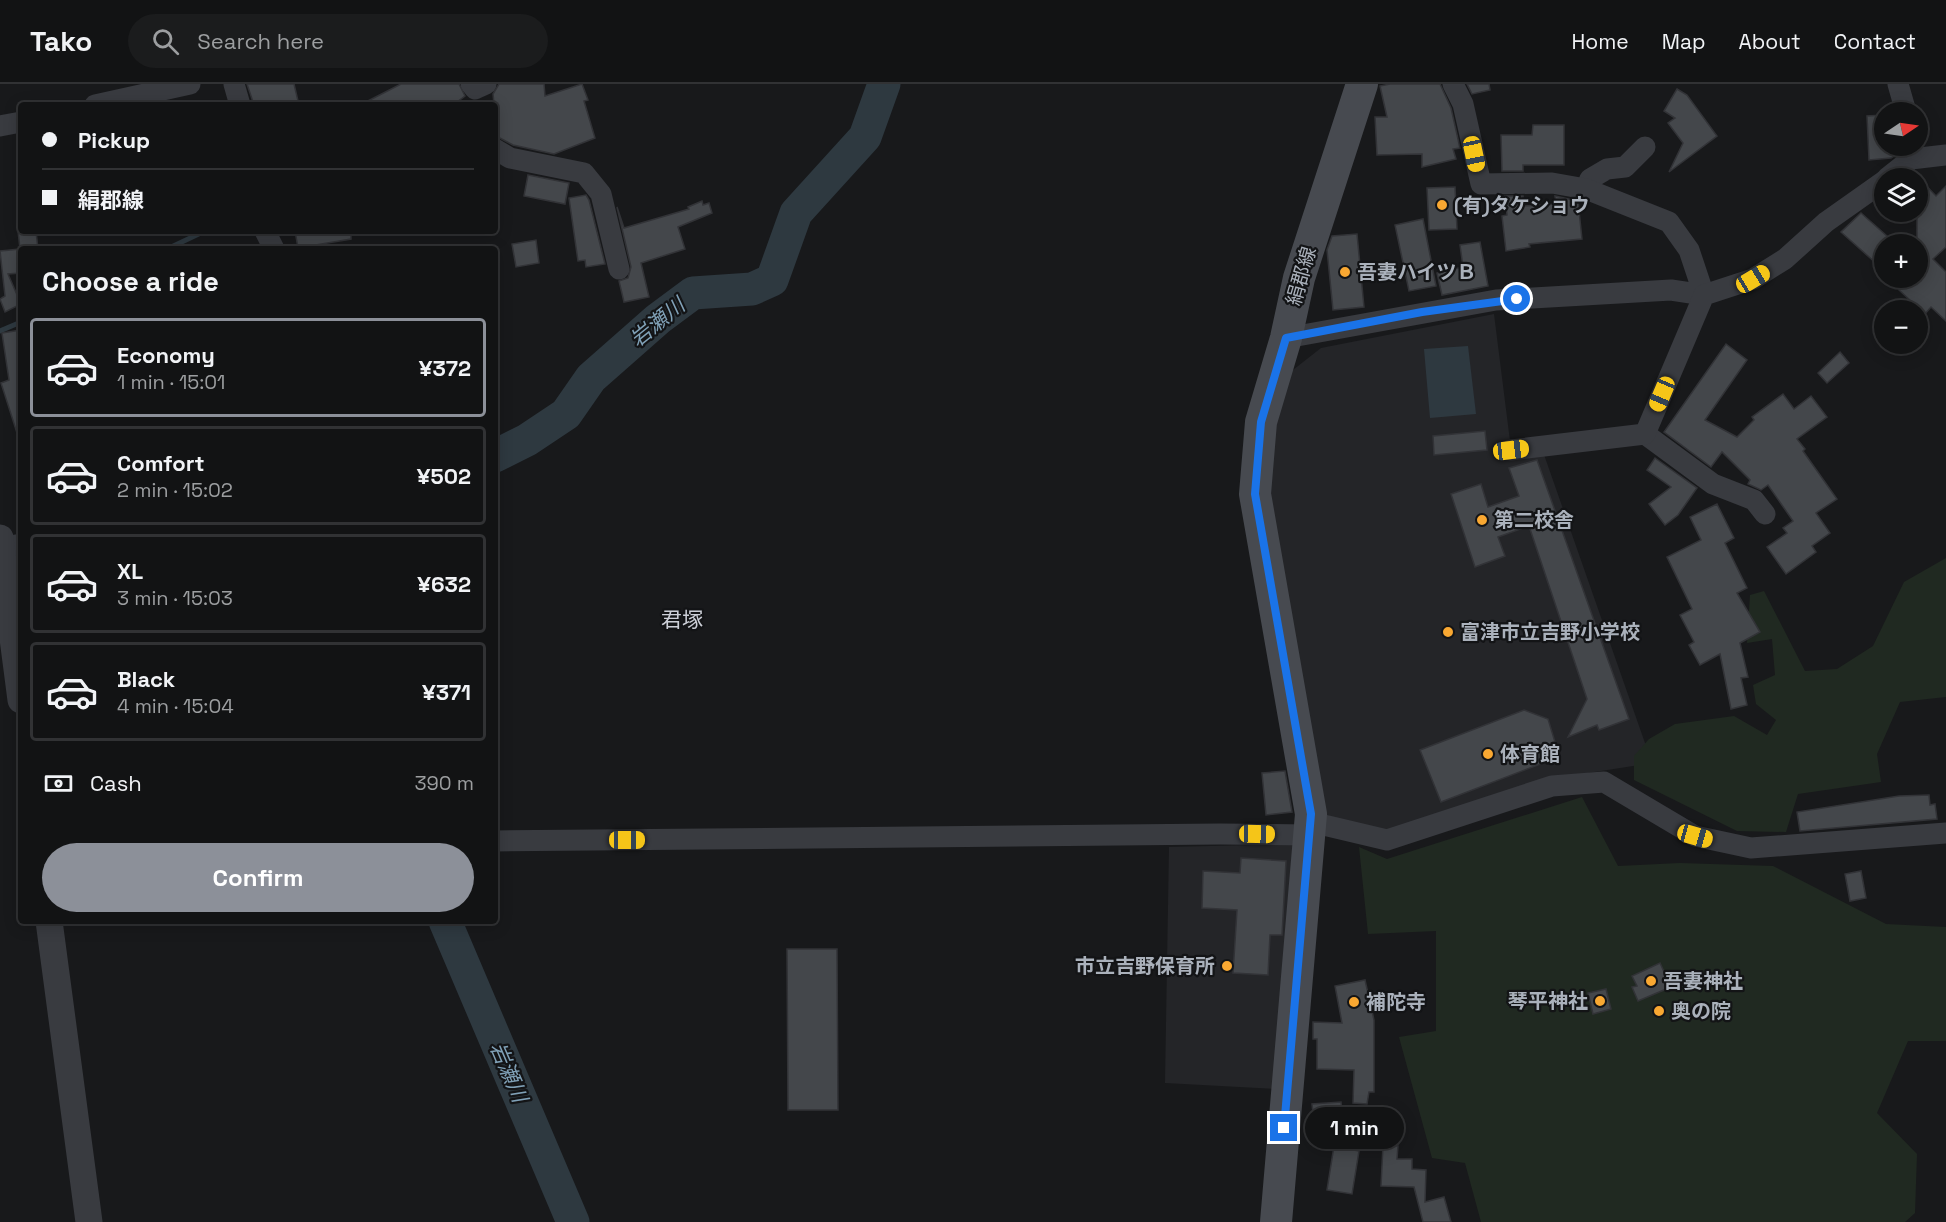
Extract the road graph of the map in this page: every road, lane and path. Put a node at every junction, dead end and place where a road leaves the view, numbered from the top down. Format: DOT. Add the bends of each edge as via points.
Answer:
graph roads {
  1 [pos="190,84"];
  2 [pos="234,84"];
  3 [pos="1362,84"];
  4 [pos="1453,84"];
  5 [pos="1898,84"];
  6 [pos="109,102"];
  7 [pos="239,102"];
  8 [pos="1903,102"];
  9 [pos="18,123"];
  10 [pos="0,126"];
  11 [pos="1646,147"];
  12 [pos="498,151"];
  13 [pos="1928,154"];
  14 [pos="1946,155"];
  15 [pos="1907,156"];
  16 [pos="1896,168"];
  17 [pos="1874,188"];
  18 [pos="1586,189"];
  19 [pos="619,269"];
  20 [pos="1704,295"];
  21 [pos="1286,338"];
  22 [pos="1645,434"];
  23 [pos="1511,450"];
  24 [pos="1765,514"];
  25 [pos="7,543"];
  26 [pos="18,666"];
  27 [pos="1310,829"];
  28 [pos="1946,833"];
  29 [pos="498,841"];
  30 [pos="49,924"];
  31 [pos="89,1222"];
  32 [pos="1276,1222"];
  1 -- 6 [label="street"];
  2 -- 7 [label="street"];
  3 -- 21 [label="main road, 絹郡線" via="1299,278"];
  4 -- 18 [label="street" via="1463,104 1481,184 1552,183"];
  5 -- 8 [label="street"];
  9 -- 10 [label="street"];
  11 -- 18 [label="street" via="1625,168 1606,169 1590,179"];
  12 -- 19 [label="street" via="510,158 584,173 601,194"];
  13 -- 14 [label="street"];
  15 -- 16 [label="street"];
  17 -- 20 [label="street" via="1826,222 1785,260 1753,279"];
  18 -- 20 [label="street" via="1669,222 1689,250"];
  20 -- 21 [label="street" via="1671,290 1496,300"];
  20 -- 22 [label="street"];
  21 -- 27 [label="main road, 絹郡線" via="1261,422 1255,494 1310,797"];
  22 -- 23 [label="street"];
  22 -- 24 [label="street" via="1713,484 1754,500"];
  25 -- 26 [label="street"];
  27 -- 28 [label="street" via="1387,840 1552,786 1604,782 1695,836 1751,849"];
  27 -- 29 [label="street" via="1210,834"];
  27 -- 32 [label="main road, 絹郡線"];
  30 -- 31 [label="street"];
}
